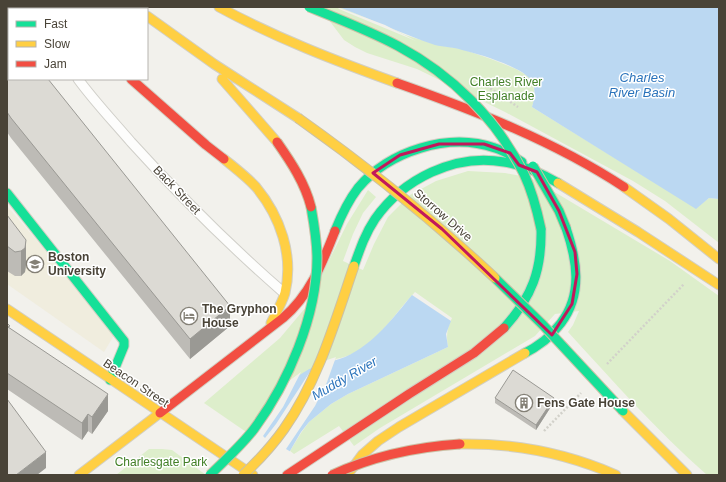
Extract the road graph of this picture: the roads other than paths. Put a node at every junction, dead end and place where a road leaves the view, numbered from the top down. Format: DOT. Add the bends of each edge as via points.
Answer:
graph roads {
  1 [pos="220,7"];
  2 [pos="309,7"];
  3 [pos="148,17"];
  4 [pos="196,52"];
  5 [pos="79,80"];
  6 [pos="132,80"];
  7 [pos="472,98"];
  8 [pos="531,169"];
  9 [pos="7,193"];
  10 [pos="719,258"];
  11 [pos="719,285"];
  12 [pos="285,293"];
  13 [pos="7,309"];
  14 [pos="268,329"];
  15 [pos="110,380"];
  16 [pos="160,413"];
  17 [pos="79,475"];
  18 [pos="210,475"];
  19 [pos="243,475"];
  20 [pos="253,475"];
  21 [pos="287,475"];
  22 [pos="332,475"];
  23 [pos="348,475"];
  24 [pos="616,475"];
  25 [pos="687,475"];
  1 -- 10 [label="main road" via="301,47 471,110 557,149 653,206"];
  2 -- 7 [label="main road, bridge" via="409,52"];
  3 -- 4 [label="main road, Storrow Drive"];
  4 -- 18 [label="main road, bridge" via="277,142 301,179 313,216 317,246 312,297 293,363 254,428 240,446"];
  4 -- 25 [label="main road, Storrow Drive, bridge" via="298,118 366,167 448,234 530,312"];
  5 -- 12 [label="lane, Back Street" via="138,149 206,221 239,254"];
  6 -- 12 [label="main road" via="246,178 264,197 276,218 285,246 288,261"];
  7 -- 21 [label="main road, bridge" via="518,162 534,199 541,229 541,253 531,291 521,308 491,341"];
  7 -- 23 [label="main road, bridge" via="529,159 566,228 572,243 577,274 576,289 569,311 556,330 542,343 378,441 362,455"];
  8 -- 11 [label="main road" via="630,227"];
  8 -- 14 [label="main road" via="505,151 468,142 427,146 389,161 353,194 304,295 288,314"];
  8 -- 19 [label="main road, bridge" via="509,162 479,160 447,166 424,174 401,189 366,233 318,368 303,400 277,441"];
  9 -- 15 [label="main road" via="124,342"];
  12 -- 14 [label="main road"];
  13 -- 15 [label="main road, Beacon Street"];
  14 -- 16 [label="main road"];
  15 -- 16 [label="main road, Beacon Street"];
  16 -- 17 [label="main road"];
  16 -- 20 [label="main road, Beacon Street, bridge"];
  22 -- 24 [label="main road, bridge" via="360,462 392,453 426,446 460,444 506,445 544,451"];
}
